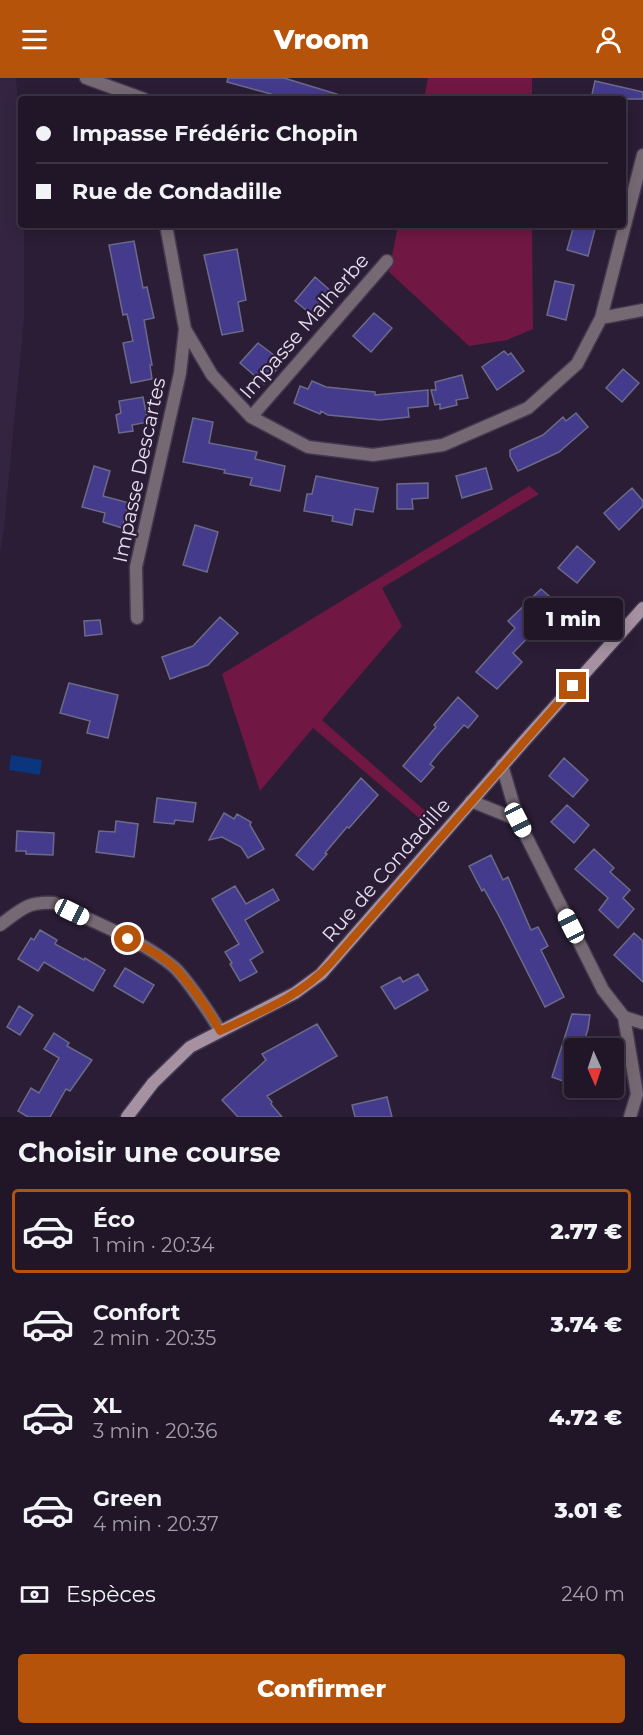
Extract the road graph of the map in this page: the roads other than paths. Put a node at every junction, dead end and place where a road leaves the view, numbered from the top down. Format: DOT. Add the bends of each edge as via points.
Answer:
graph roads {
  1 [pos="86,78"];
  2 [pos="136,96"];
  3 [pos="643,155"];
  4 [pos="635,187"];
  5 [pos="643,198"];
  6 [pos="626,223"];
  7 [pos="167,228"];
  8 [pos="625,228"];
  9 [pos="387,261"];
  10 [pos="643,310"];
  11 [pos="602,318"];
  12 [pos="185,329"];
  13 [pos="251,417"];
  14 [pos="640,616"];
  15 [pos="136,618"];
  16 [pos="502,765"];
  17 [pos="471,801"];
  18 [pos="518,820"];
  19 [pos="0,925"];
  20 [pos="624,1017"];
  21 [pos="643,1023"];
  22 [pos="220,1031"];
  23 [pos="127,1117"];
  24 [pos="630,1117"];
  1 -- 2 [label="street"];
  3 -- 4 [label="street"];
  4 -- 5 [label="street"];
  4 -- 6 [label="street"];
  7 -- 12 [label="street"];
  8 -- 11 [label="street"];
  9 -- 13 [label="street, Impasse Malherbe"];
  10 -- 11 [label="street"];
  11 -- 13 [label="street" via="577,364 528,408 442,445 373,455 308,447"];
  12 -- 13 [label="street" via="212,375"];
  12 -- 15 [label="street, Impasse Descartes" via="180,373 136,567"];
  14 -- 16 [label="street, Rue de Condadille"];
  16 -- 17 [label="street, Rue de Condadille"];
  16 -- 18 [label="street"];
  17 -- 18 [label="street"];
  17 -- 22 [label="street, Rue de Condadille" via="321,974 296,993"];
  18 -- 20 [label="street" via="603,990"];
  19 -- 22 [label="street" via="26,906 54,903 136,943 175,968"];
  20 -- 21 [label="street"];
  20 -- 24 [label="street" via="637,1094"];
  22 -- 23 [label="street, Rue de Condadille" via="190,1047 153,1083"];
}
